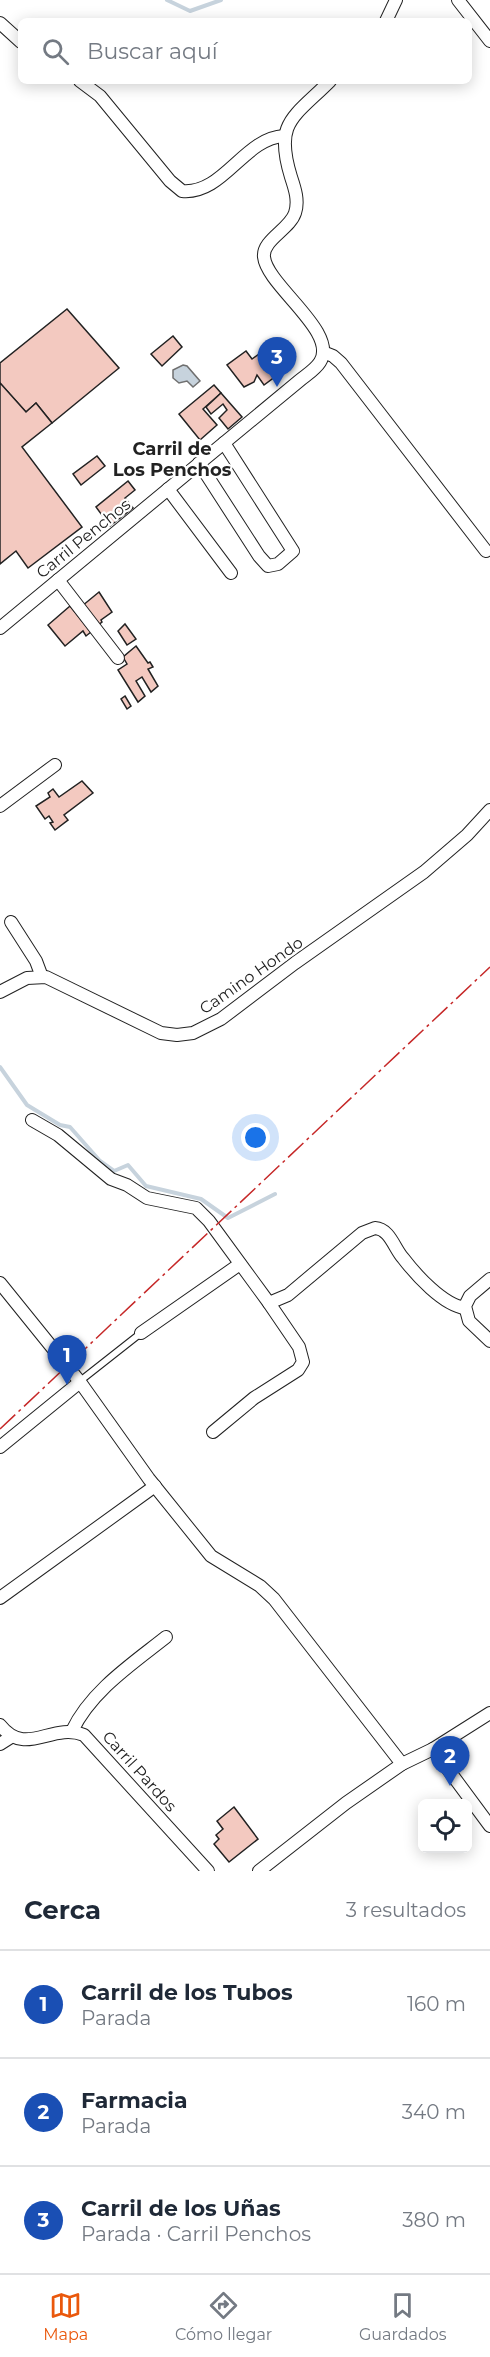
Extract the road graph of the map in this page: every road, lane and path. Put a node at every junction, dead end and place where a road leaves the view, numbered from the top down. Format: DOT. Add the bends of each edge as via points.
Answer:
graph roads {
  1 [pos="396,0"];
  2 [pos="458,0"];
  3 [pos="387,18"];
  4 [pos="0,23"];
  5 [pos="18,39"];
  6 [pos="490,41"];
  7 [pos="84,84"];
  8 [pos="327,84"];
  9 [pos="284,136"];
  10 [pos="323,352"];
  11 [pos="224,443"];
  12 [pos="199,464"];
  13 [pos="168,489"];
  14 [pos="486,551"];
  15 [pos="231,573"];
  16 [pos="58,580"];
  17 [pos="0,628"];
  18 [pos="118,658"];
  19 [pos="55,765"];
  20 [pos="0,806"];
  21 [pos="490,810"];
  22 [pos="11,922"];
  23 [pos="42,977"];
  24 [pos="0,992"];
  25 [pos="32,1120"];
  26 [pos="240,1264"];
  27 [pos="490,1279"];
  28 [pos="0,1283"];
  29 [pos="269,1302"];
  30 [pos="465,1308"];
  31 [pos="141,1333"];
  32 [pos="490,1341"];
  33 [pos="80,1382"];
  34 [pos="213,1432"];
  35 [pos="0,1447"];
  36 [pos="155,1486"];
  37 [pos="0,1598"];
  38 [pos="166,1637"];
  39 [pos="490,1713"];
  40 [pos="0,1725"];
  41 [pos="72,1731"];
  42 [pos="5,1741"];
  43 [pos="433,1749"];
  44 [pos="402,1764"];
  45 [pos="490,1826"];
  46 [pos="208,1871"];
  47 [pos="259,1871"];
  1 -- 3 [label="street"];
  2 -- 6 [label="street"];
  4 -- 5 [label="street"];
  7 -- 9 [label="street" via="100,96 170,181 182,190 200,189 255,148"];
  8 -- 9 [label="street" via="297,114"];
  9 -- 10 [label="street" via="296,206 286,227 265,248 264,257 273,275 312,325"];
  10 -- 11 [label="street, Carril Penchos" via="318,364"];
  10 -- 14 [label="street" via="341,363"];
  11 -- 12 [label="street, Carril Penchos"];
  11 -- 12 [label="street" via="293,551 278,564 268,566 258,556"];
  12 -- 13 [label="street, Carril Penchos"];
  13 -- 15 [label="street"];
  13 -- 16 [label="street, Carril Penchos"];
  16 -- 17 [label="street, Carril Penchos"];
  16 -- 18 [label="street"];
  19 -- 20 [label="street"];
  21 -- 23 [label="street, Camino Hondo" via="424,872 221,1019 193,1033 161,1033"];
  22 -- 23 [label="street"];
  23 -- 24 [label="street" via="27,978"];
  25 -- 26 [label="street" via="58,1135 111,1179 147,1198 196,1208"];
  26 -- 29 [label="street"];
  26 -- 31 [label="street"];
  27 -- 30 [label="street" via="470,1296"];
  28 -- 33 [label="street"];
  29 -- 30 [label="street" via="288,1295 362,1233 375,1228 385,1232 417,1275 450,1304"];
  29 -- 34 [label="street" via="299,1347 302,1366"];
  30 -- 32 [label="street" via="473,1326"];
  31 -- 33 [label="lane"];
  33 -- 35 [label="street"];
  33 -- 36 [label="street"];
  36 -- 37 [label="street"];
  36 -- 44 [label="street" via="211,1556 274,1599"];
  38 -- 41 [label="street" via="96,1696"];
  39 -- 43 [label="street"];
  40 -- 42 [label="street"];
  41 -- 42 [label="street"];
  41 -- 46 [label="street, Carril Pardos" via="96,1746"];
  43 -- 44 [label="street"];
  43 -- 45 [label="street"];
  44 -- 47 [label="street"];
}
